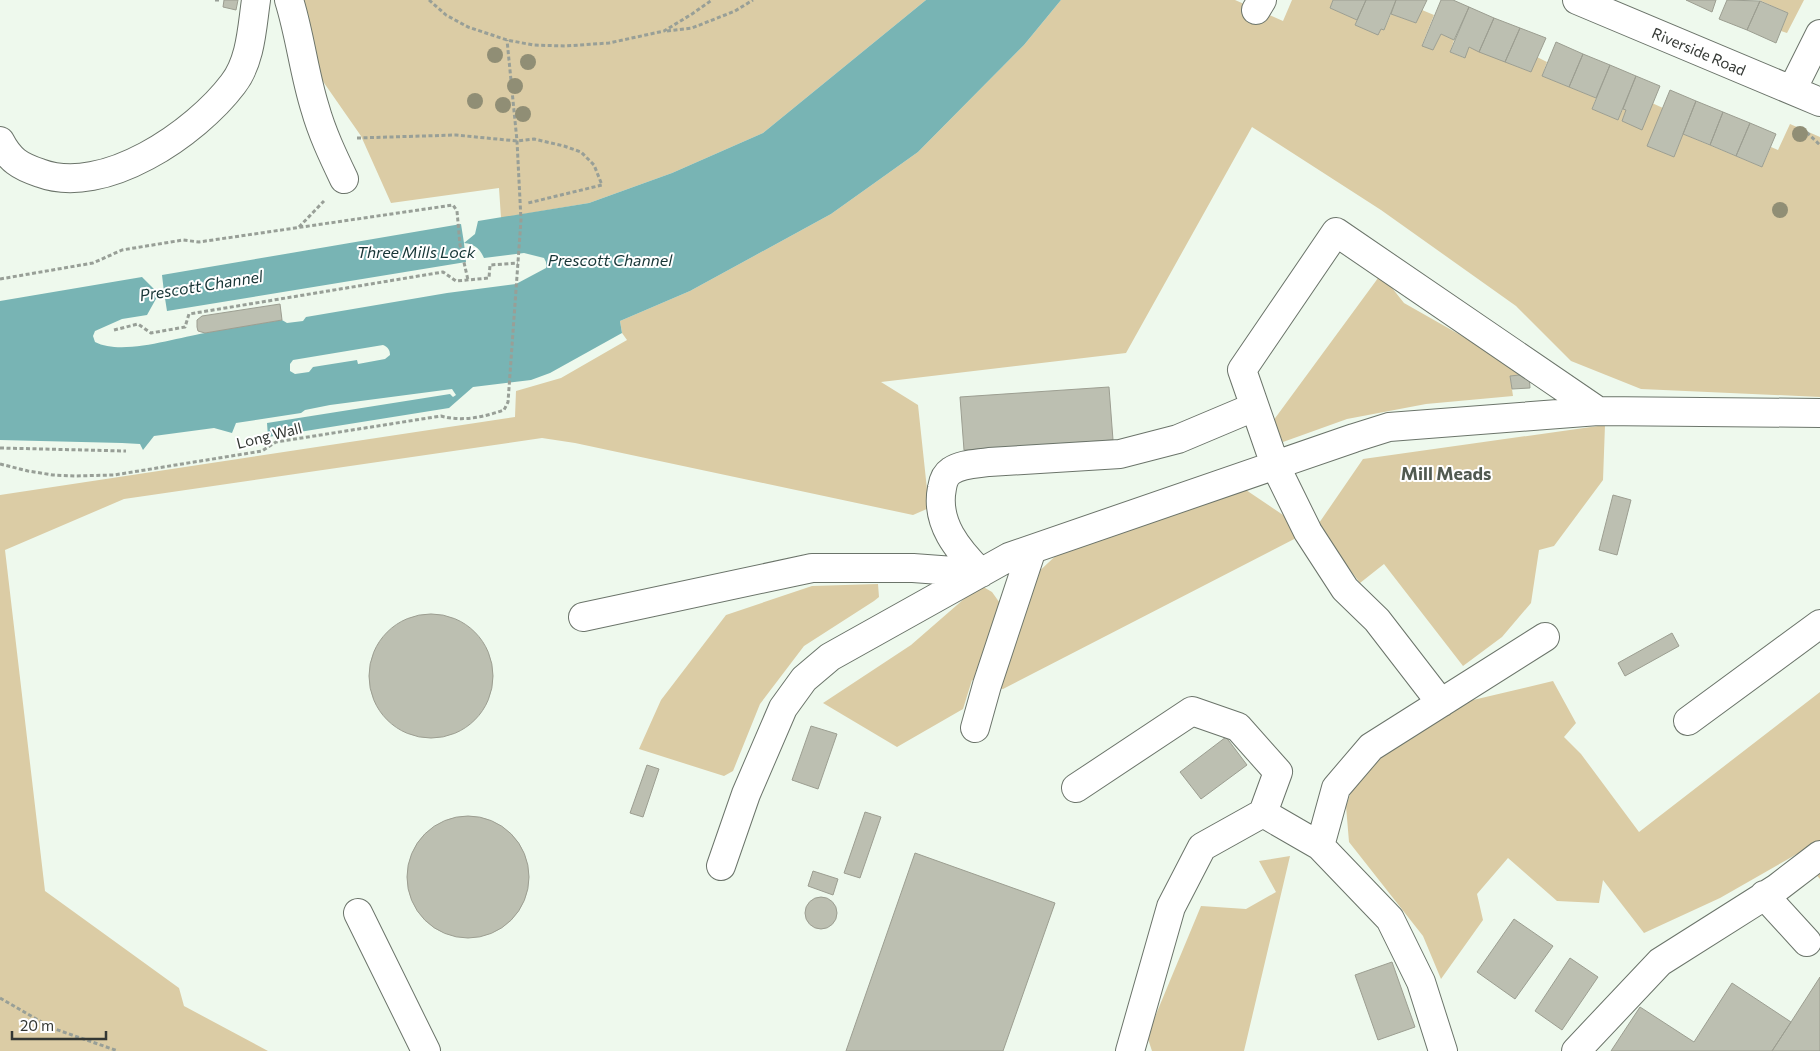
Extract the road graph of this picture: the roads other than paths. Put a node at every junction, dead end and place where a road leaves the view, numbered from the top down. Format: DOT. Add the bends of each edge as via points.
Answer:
graph roads {
  1 [pos="256,0"];
  2 [pos="289,0"];
  3 [pos="1577,0"];
  4 [pos="1820,34"];
  5 [pos="1792,90"];
  6 [pos="1820,102"];
  7 [pos="0,141"];
  8 [pos="344,179"];
  9 [pos="1254,407"];
  10 [pos="1598,410"];
  11 [pos="1820,414"];
  12 [pos="1275,465"];
  13 [pos="1032,549"];
  14 [pos="981,573"];
  15 [pos="583,617"];
  16 [pos="1820,624"];
  17 [pos="1545,637"];
  18 [pos="1441,703"];
  19 [pos="1688,721"];
  20 [pos="975,728"];
  21 [pos="1076,788"];
  22 [pos="1263,813"];
  23 [pos="1320,846"];
  24 [pos="1820,855"];
  25 [pos="721,866"];
  26 [pos="1764,895"];
  27 [pos="358,913"];
  28 [pos="1806,942"];
  29 [pos="426,1051"];
  30 [pos="1130,1051"];
  31 [pos="1443,1051"];
  32 [pos="1576,1051"];
  1 -- 7 [label="street" via="247,54 234,83 186,131 136,162 79,178 50,177 21,166"];
  2 -- 8 [label="street" via="314,107"];
  3 -- 5 [label="street, Riverside Road"];
  4 -- 5 [label="street"];
  5 -- 6 [label="street, Riverside Road"];
  9 -- 10 [label="street" via="1242,370 1336,232"];
  9 -- 12 [label="street"];
  9 -- 14 [label="street" via="1178,439 1120,454 980,463 949,472 943,480 940,500 944,522 958,548"];
  10 -- 11 [label="street"];
  10 -- 12 [label="street" via="1389,427"];
  12 -- 13 [label="street"];
  12 -- 18 [label="street" via="1308,532 1346,589 1377,620"];
  13 -- 14 [label="street" via="1009,557"];
  13 -- 20 [label="street"];
  14 -- 15 [label="street" via="913,568 812,568"];
  14 -- 25 [label="street" via="830,657 804,679 783,708 746,794"];
  16 -- 19 [label="street"];
  17 -- 18 [label="street"];
  18 -- 23 [label="street" via="1371,748 1336,788"];
  21 -- 22 [label="street" via="1192,711 1238,726 1278,772"];
  22 -- 23 [label="street"];
  22 -- 30 [label="street" via="1202,847 1171,907"];
  23 -- 31 [label="street" via="1390,919 1421,982"];
  24 -- 26 [label="street"];
  26 -- 28 [label="street"];
  26 -- 32 [label="street" via="1660,962"];
  27 -- 29 [label="street"];
}
